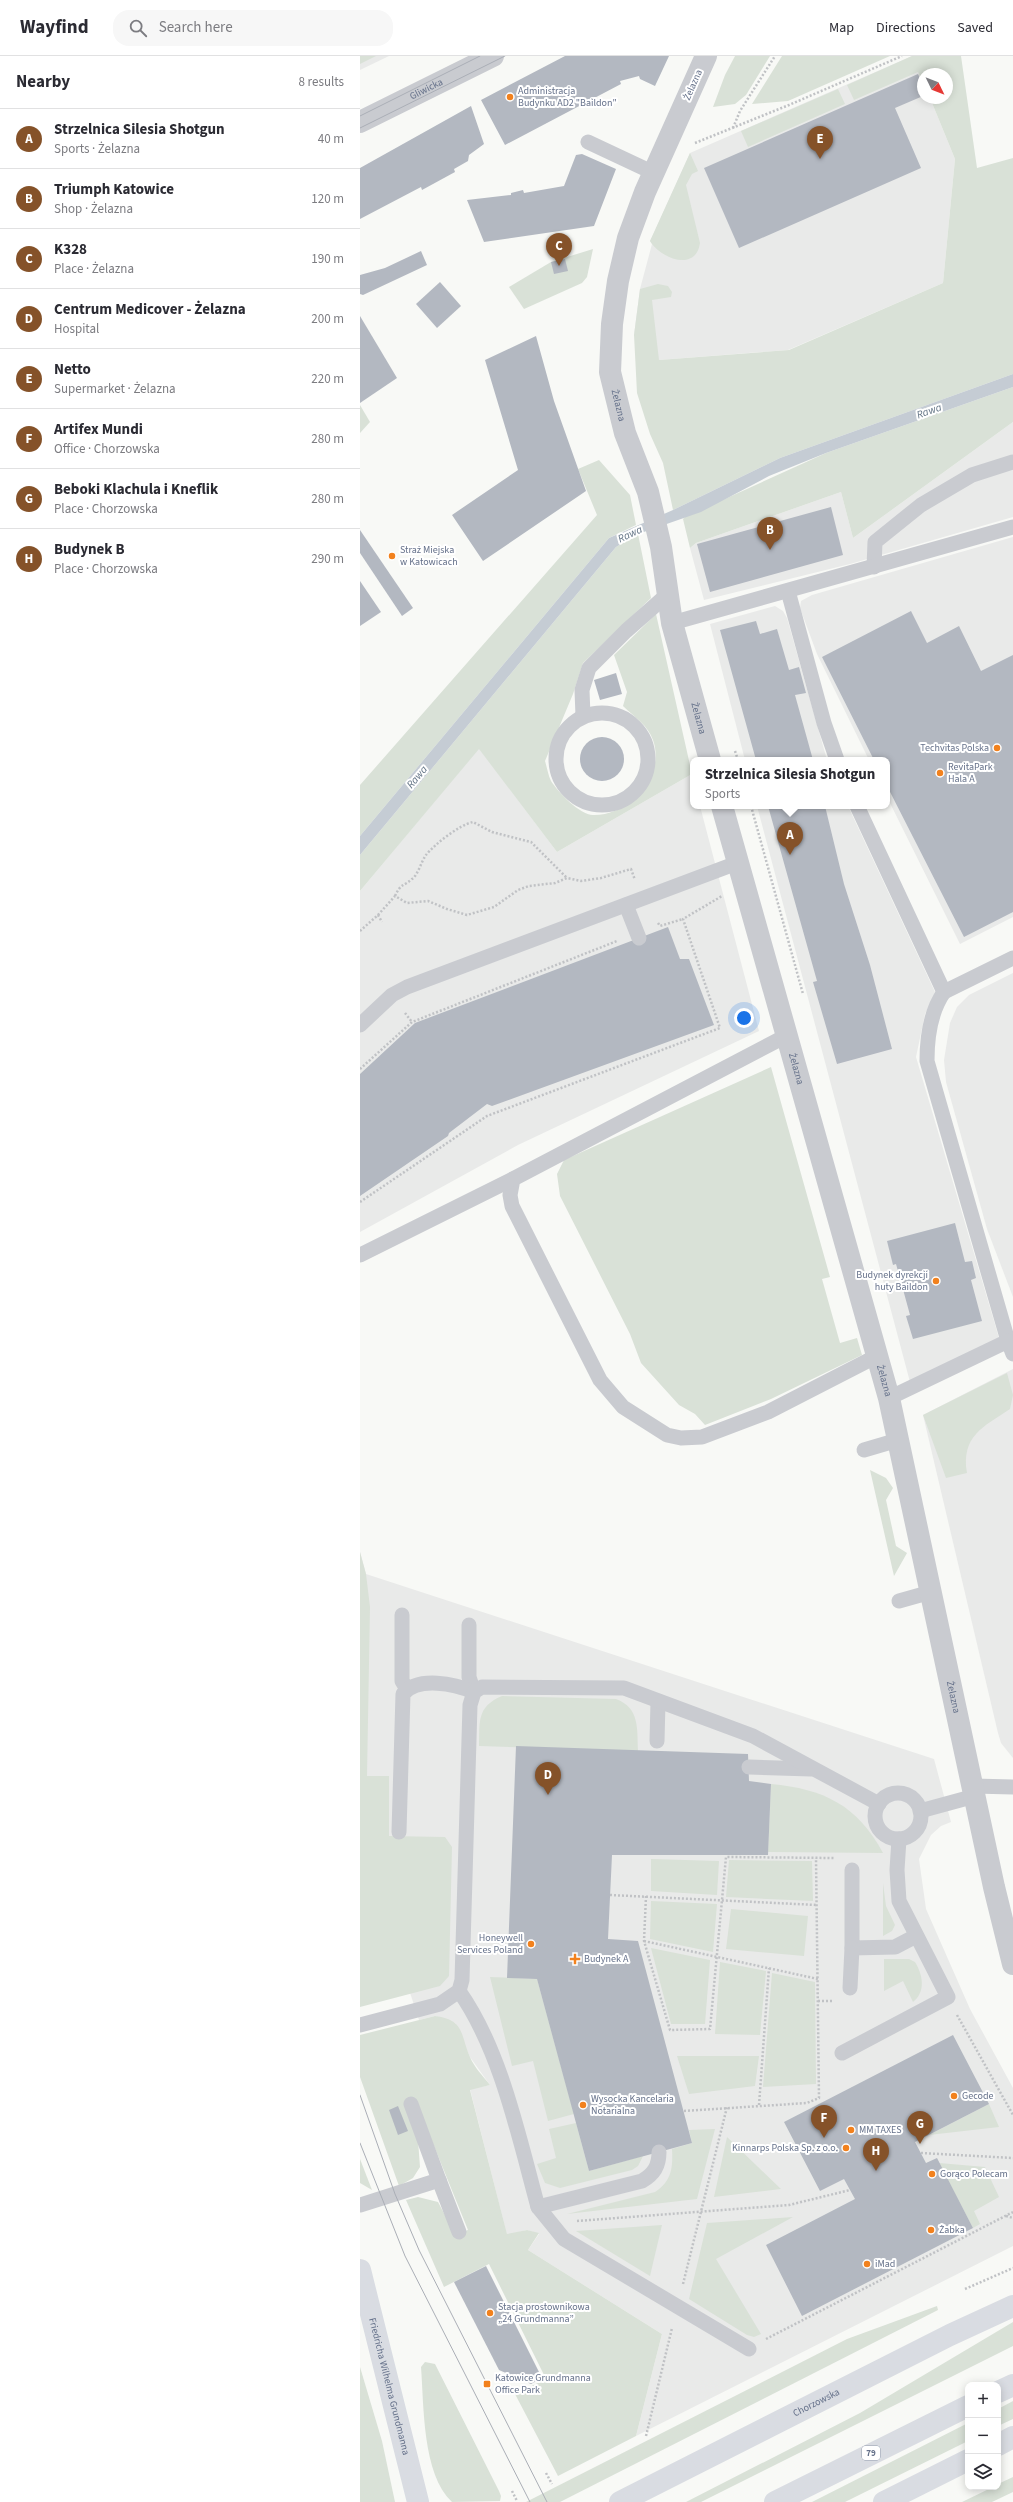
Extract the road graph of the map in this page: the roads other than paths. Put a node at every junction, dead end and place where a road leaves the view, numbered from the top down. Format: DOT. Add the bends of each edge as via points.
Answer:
graph roads {
  1 [pos="493,56"];
  2 [pos="706,56"];
  3 [pos="360,122"];
  4 [pos="588,142"];
  5 [pos="654,172"];
  6 [pos="1013,462"];
  7 [pos="1013,528"];
  8 [pos="874,567"];
  9 [pos="788,591"];
  10 [pos="668,594"];
  11 [pos="672,623"];
  12 [pos="583,716"];
  13 [pos="709,757"];
  14 [pos="836,757"];
  15 [pos="723,809"];
  16 [pos="858,809"];
  17 [pos="737,863"];
  18 [pos="626,905"];
  19 [pos="639,938"];
  20 [pos="1013,958"];
  21 [pos="944,992"];
  22 [pos="360,1025"];
  23 [pos="786,1036"];
  24 [pos="513,1179"];
  25 [pos="360,1256"];
  26 [pos="1011,1347"];
  27 [pos="877,1356"];
  28 [pos="888,1398"];
  29 [pos="898,1440"];
  30 [pos="864,1450"];
  31 [pos="931,1592"];
  32 [pos="899,1601"];
  33 [pos="402,1615"];
  34 [pos="469,1625"];
  35 [pos="407,1689"];
  36 [pos="474,1692"];
  37 [pos="658,1702"];
  38 [pos="657,1741"];
  39 [pos="749,1767"];
  40 [pos="814,1769"];
  41 [pos="1013,1787"];
  42 [pos="974,1791"];
  43 [pos="879,1804"];
  44 [pos="920,1811"];
  45 [pos="399,1832"];
  46 [pos="898,1839"];
  47 [pos="852,1870"];
  48 [pos="916,1936"];
  49 [pos="852,1948"];
  50 [pos="1013,1964"];
  51 [pos="850,1988"];
  52 [pos="459,1991"];
  53 [pos="360,2025"];
  54 [pos="842,2053"];
  55 [pos="411,2104"];
  56 [pos="659,2152"];
  57 [pos="439,2180"];
  58 [pos="360,2205"];
  59 [pos="538,2207"];
  60 [pos="459,2232"];
  61 [pos="360,2270"];
  62 [pos="1013,2306"];
  63 [pos="749,2348"];
  64 [pos="1013,2385"];
  65 [pos="1001,2391"];
  66 [pos="965,2407"];
  67 [pos="1013,2437"];
  68 [pos="1001,2443"];
  69 [pos="965,2462"];
  70 [pos="416,2492"];
  71 [pos="432,2502"];
  72 [pos="620,2502"];
  73 [pos="775,2502"];
  74 [pos="884,2502"];
  1 -- 3 [label="street, Gliwicka"];
  2 -- 5 [label="street, Żelazna"];
  4 -- 5 [label="lane"];
  5 -- 10 [label="street, Żelazna" via="628,238 618,281 612,324 610,372 625,433 648,492 661,547"];
  6 -- 8 [label="lane" via="972,475 921,505 875,542"];
  7 -- 8 [label="lane"];
  8 -- 9 [label="lane"];
  9 -- 11 [label="lane"];
  9 -- 14 [label="lane" via="824,723"];
  10 -- 11 [label="street, Żelazna"];
  10 -- 12 [label="lane" via="589,668 582,690"];
  11 -- 13 [label="street, Żelazna"];
  12 -- 12 [label="lane" via="601,712 618,715 634,725 644,740 648,758 645,776 635,791 620,801 603,805 584,802 570,792 559,778 555,760 558,742 568,727"];
  15 -- 17 [label="street, Żelazna"];
  16 -- 21 [label="lane"];
  17 -- 18 [label="lane"];
  17 -- 23 [label="street, Żelazna"];
  18 -- 19 [label="lane"];
  18 -- 22 [label="lane" via="407,988 392,996"];
  20 -- 21 [label="lane"];
  21 -- 26 [label="lane" via="938,1000 929,1026 927,1061"];
  23 -- 24 [label="lane"];
  23 -- 27 [label="street, Żelazna"];
  24 -- 25 [label="lane"];
  24 -- 27 [label="lane" via="510,1194 512,1206 600,1380 608,1393 623,1407 667,1435 681,1438 702,1437 768,1412"];
  26 -- 28 [label="lane"];
  27 -- 28 [label="street, Żelazna"];
  28 -- 29 [label="street, Żelazna"];
  29 -- 30 [label="lane"];
  29 -- 31 [label="street, Żelazna"];
  31 -- 32 [label="lane"];
  31 -- 42 [label="street, Żelazna"];
  33 -- 35 [label="lane" via="402,1681"];
  34 -- 36 [label="lane" via="469,1677"];
  35 -- 36 [label="lane" via="421,1684 457,1685"];
  35 -- 45 [label="lane" via="403,1694"];
  36 -- 37 [label="lane" via="482,1687 494,1686 624,1688"];
  36 -- 52 [label="lane" via="470,1705 462,1980"];
  37 -- 38 [label="lane"];
  37 -- 40 [label="lane" via="753,1736"];
  39 -- 40 [label="lane"];
  40 -- 43 [label="lane"];
  41 -- 42 [label="lane"];
  42 -- 44 [label="lane"];
  42 -- 50 [label="street, Żelazna"];
  43 -- 44 [label="lane" via="887,1796 900,1794 913,1799"];
  43 -- 46 [label="lane" via="875,1815 880,1830 885,1835"];
  44 -- 46 [label="lane" via="919,1825 914,1832"];
  46 -- 48 [label="lane" via="899,1901"];
  47 -- 49 [label="lane"];
  48 -- 49 [label="lane" via="895,1947"];
  48 -- 54 [label="lane" via="948,1997"];
  49 -- 51 [label="lane"];
  52 -- 53 [label="lane" via="440,2004"];
  52 -- 59 [label="lane" via="470,2006 504,2086"];
  55 -- 57 [label="lane"];
  56 -- 59 [label="lane" via="659,2162 655,2170 642,2181"];
  57 -- 58 [label="lane"];
  57 -- 60 [label="lane"];
  59 -- 63 [label="lane" via="564,2239"];
  61 -- 70 [label="main road, Friedricha Wilhelma Grundmanna"];
  62 -- 72 [label="main road, Chorzowska" via="943,2338"];
  64 -- 65 [label="main road"];
  66 -- 73 [label="main road, 79"];
  67 -- 68 [label="main road"];
  69 -- 74 [label="main road"];
  70 -- 71 [label="main road"];
}
